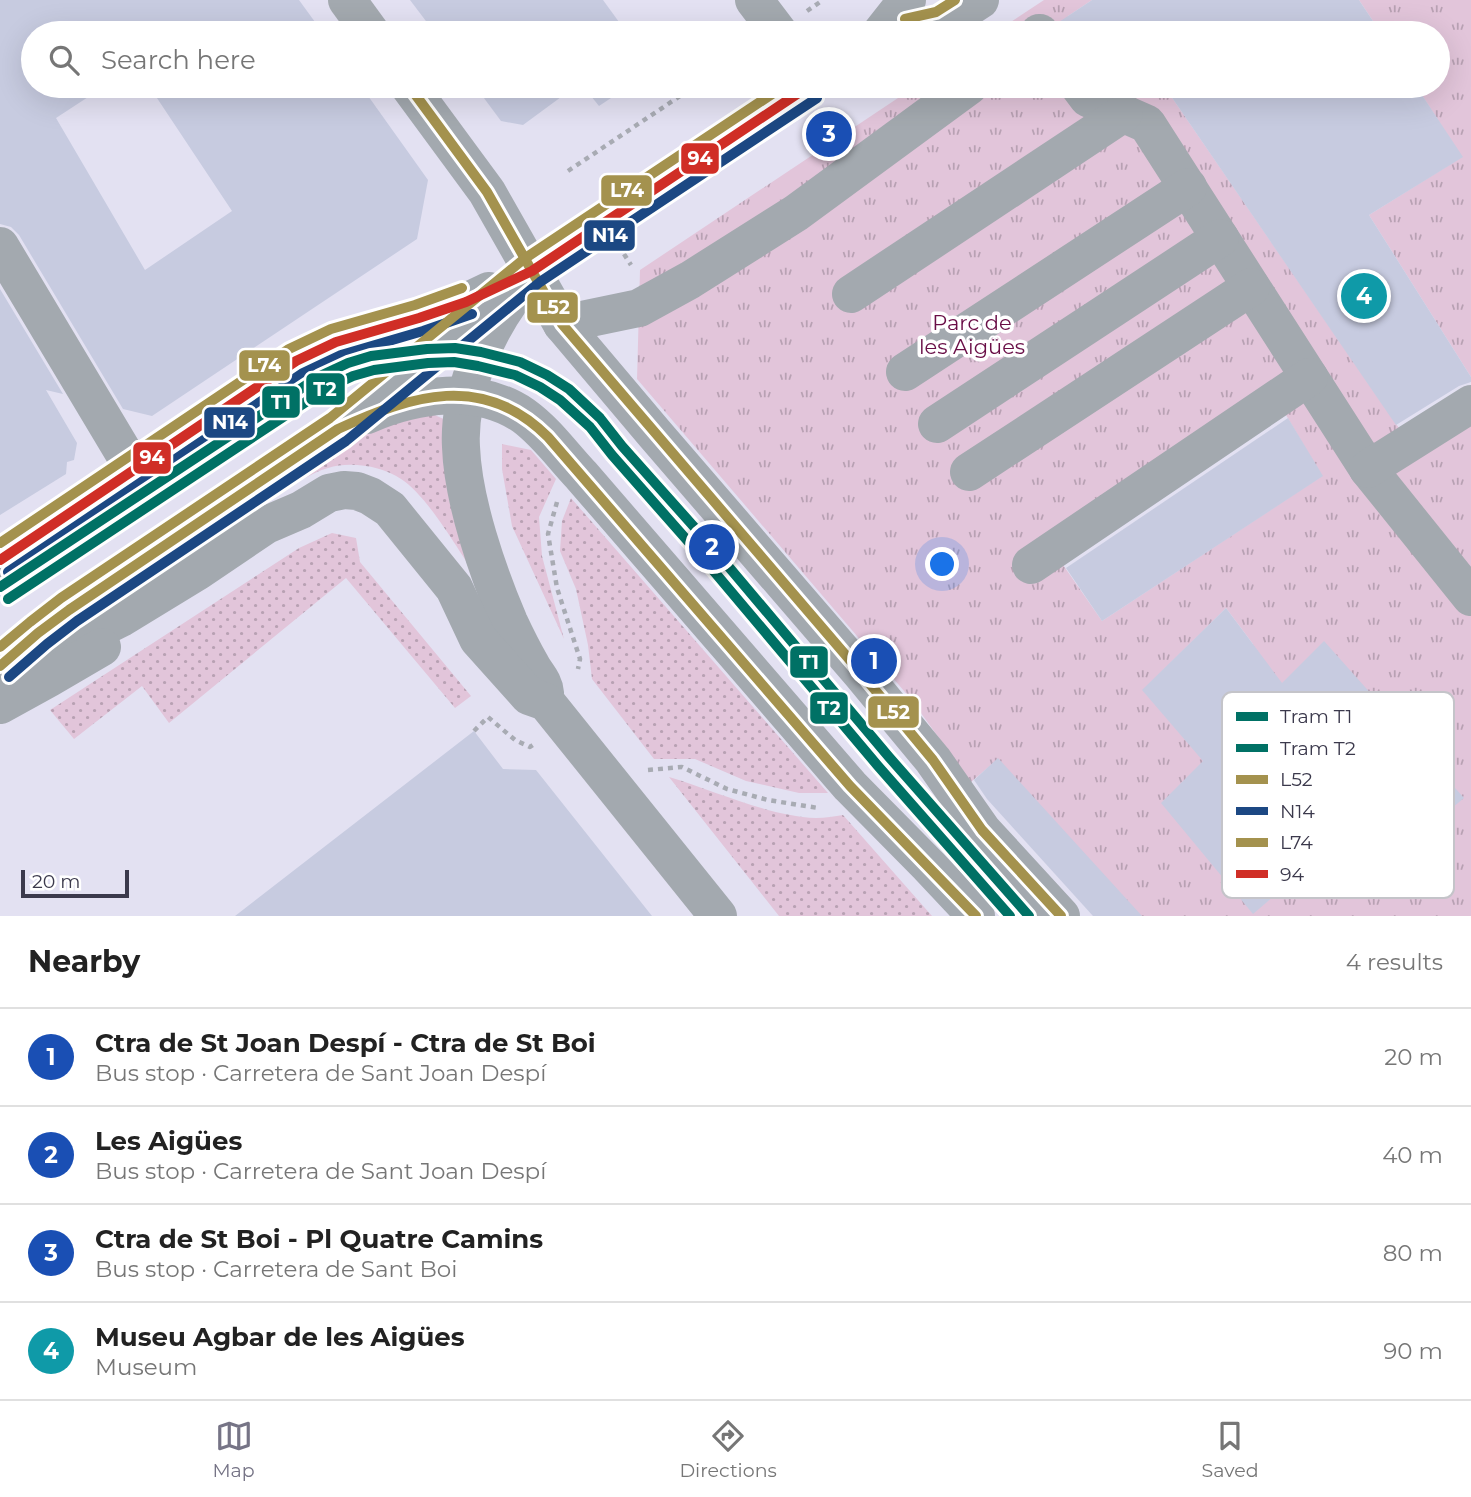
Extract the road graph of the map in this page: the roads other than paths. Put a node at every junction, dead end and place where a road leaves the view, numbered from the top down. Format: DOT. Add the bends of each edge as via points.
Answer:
graph roads {
  1 [pos="346,0"];
  2 [pos="754,0"];
  3 [pos="907,0"];
  4 [pos="980,0"];
  5 [pos="362,21"];
  6 [pos="770,21"];
  7 [pos="890,21"];
  8 [pos="948,21"];
  9 [pos="418,98"];
  10 [pos="791,98"];
  11 [pos="953,98"];
  12 [pos="1088,98"];
  13 [pos="1124,113"];
  14 [pos="1188,187"];
  15 [pos="1220,237"];
  16 [pos="0,246"];
  17 [pos="532,271"];
  18 [pos="1251,286"];
  19 [pos="850,294"];
  20 [pos="562,324"];
  21 [pos="905,372"];
  22 [pos="1309,377"];
  23 [pos="468,396"];
  24 [pos="1471,404"];
  25 [pos="937,424"];
  26 [pos="338,429"];
  27 [pos="1368,469"];
  28 [pos="134,470"];
  29 [pos="969,472"];
  30 [pos="301,510"];
  31 [pos="0,560"];
  32 [pos="1031,565"];
  33 [pos="1471,597"];
  34 [pos="3,663"];
  35 [pos="546,702"];
  36 [pos="0,705"];
  37 [pos="718,916"];
  38 [pos="976,916"];
  39 [pos="1061,916"];
  1 -- 5 [label="street"];
  2 -- 6 [label="street"];
  3 -- 7 [label="street"];
  4 -- 8 [label="street"];
  9 -- 17 [label="street" via="487,192"];
  10 -- 17 [label="street"];
  11 -- 20 [label="street" via="796,213 691,280 639,308"];
  12 -- 13 [label="street"];
  13 -- 14 [label="street" via="1147,124"];
  13 -- 19 [label="street"];
  14 -- 15 [label="street"];
  14 -- 21 [label="street"];
  15 -- 18 [label="street"];
  15 -- 25 [label="street"];
  16 -- 28 [label="street"];
  17 -- 20 [label="street"];
  17 -- 23 [label="street" via="481,352"];
  17 -- 26 [label="street"];
  17 -- 28 [label="street" via="466,302 336,342 296,361"];
  18 -- 22 [label="street"];
  18 -- 29 [label="street"];
  20 -- 39 [label="street" via="904,725 982,830"];
  22 -- 27 [label="street"];
  22 -- 32 [label="street"];
  23 -- 26 [label="street" via="403,402"];
  23 -- 35 [label="street" via="461,447 480,544 521,646 545,685"];
  23 -- 38 [label="street" via="508,407 540,431 850,786"];
  24 -- 27 [label="street"];
  26 -- 34 [label="street" via="69,610"];
  27 -- 33 [label="street"];
  28 -- 31 [label="street"];
  30 -- 34 [label="street" via="266,524 121,618 58,646"];
  30 -- 35 [label="street" via="329,493 344,490 358,491 390,509 454,588 478,639 529,696"];
  30 -- 36 [label="street" via="275,537 217,576"];
  35 -- 37 [label="street"];
}
